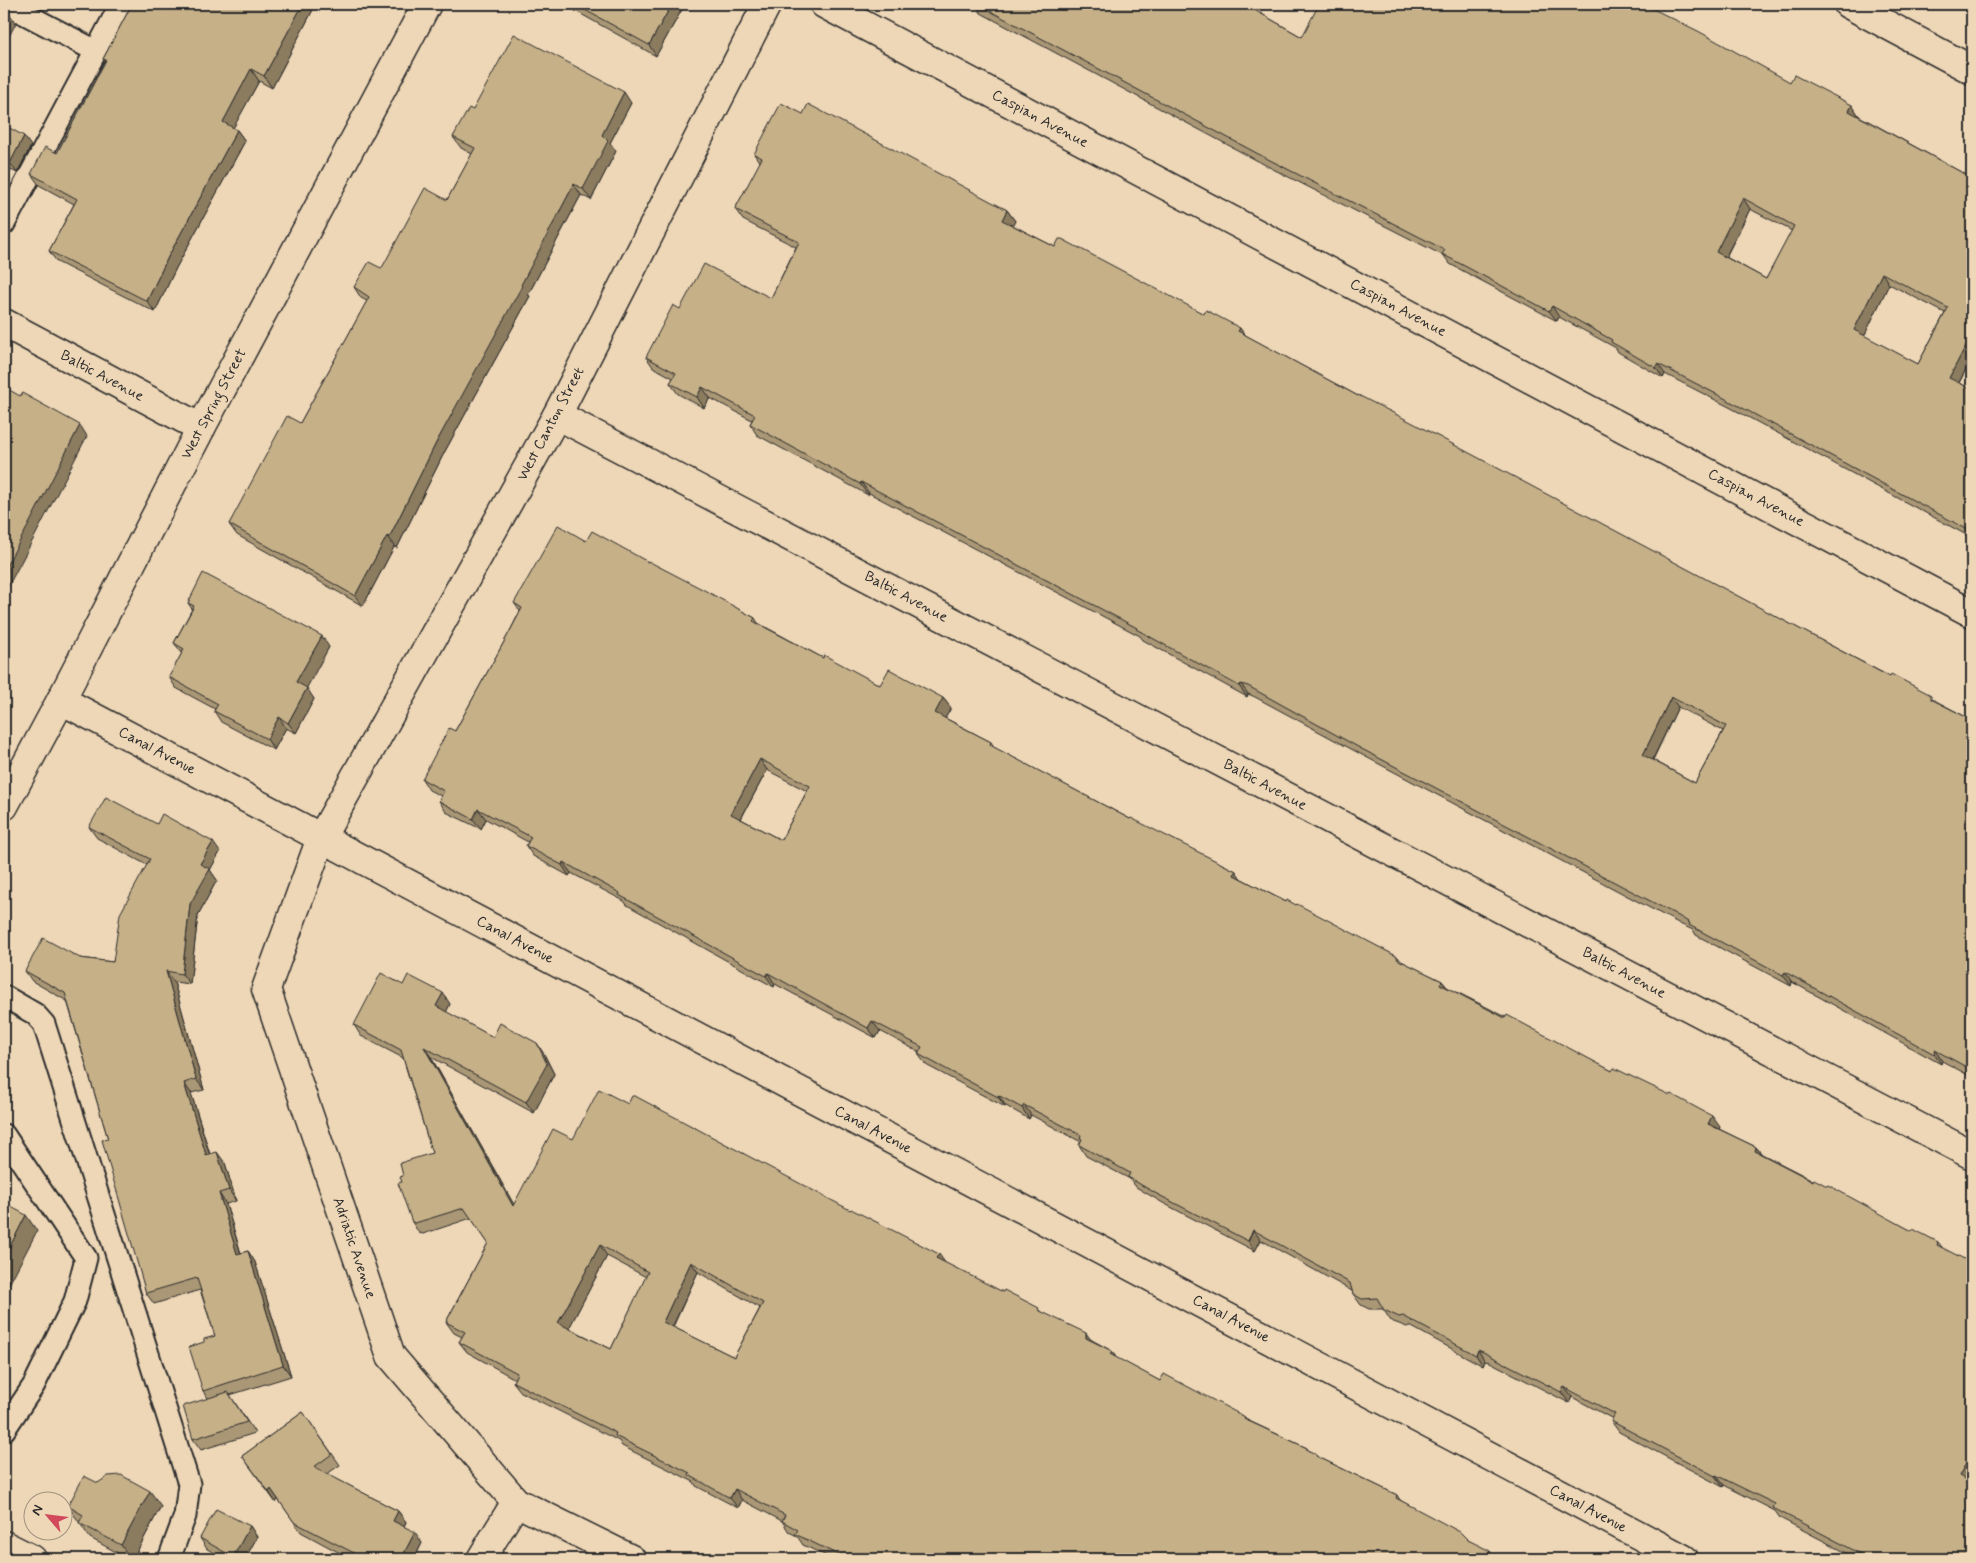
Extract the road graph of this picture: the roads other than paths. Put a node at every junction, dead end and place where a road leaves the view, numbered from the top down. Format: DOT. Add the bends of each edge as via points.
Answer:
graph roads {
  1 [pos="6,4"];
  2 [pos="121,4"];
  3 [pos="427,4"];
  4 [pos="767,4"];
  5 [pos="824,4"];
  6 [pos="1848,4"];
  7 [pos="96,51"];
  8 [pos="1972,70"];
  9 [pos="4,224"];
  10 [pos="4,324"];
  11 [pos="557,415"];
  12 [pos="200,428"];
  13 [pos="1972,613"];
  14 [pos="61,700"];
  15 [pos="4,806"];
  16 [pos="321,838"];
  17 [pos="4,996"];
  18 [pos="4,1135"];
  19 [pos="1972,1155"];
  20 [pos="4,1430"];
  21 [pos="516,1502"];
  22 [pos="4,1545"];
  23 [pos="32,1559"];
  24 [pos="168,1559"];
  25 [pos="482,1559"];
  26 [pos="631,1559"];
  27 [pos="1684,1559"];
  1 -- 7 [label="lane"];
  2 -- 7 [label="lane"];
  3 -- 12 [label="street, West Spring Street"];
  4 -- 11 [label="street, West Canton Street"];
  5 -- 13 [label="street, Caspian Avenue"];
  6 -- 8 [label="street"];
  7 -- 9 [label="lane"];
  10 -- 12 [label="street, Baltic Avenue"];
  11 -- 16 [label="street, West Canton Street"];
  11 -- 19 [label="street, Baltic Avenue"];
  12 -- 14 [label="street, West Spring Street"];
  14 -- 15 [label="street, West Spring Street"];
  14 -- 16 [label="street, Canal Avenue"];
  16 -- 21 [label="street, Adriatic Avenue" via="266,989 391,1356"];
  16 -- 27 [label="street, Canal Avenue"];
  17 -- 24 [label="lane" via="35,1014 44,1024 189,1484 185,1516"];
  18 -- 20 [label="lane" via="86,1258 75,1301 34,1385"];
  21 -- 25 [label="street"];
  21 -- 26 [label="street, Adriatic Avenue"];
  22 -- 23 [label="street"];
}
